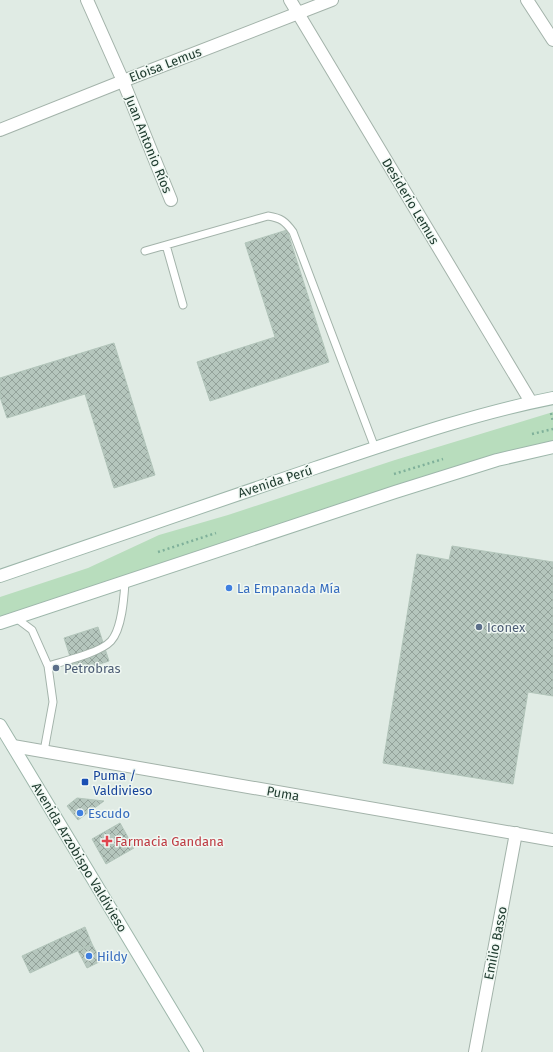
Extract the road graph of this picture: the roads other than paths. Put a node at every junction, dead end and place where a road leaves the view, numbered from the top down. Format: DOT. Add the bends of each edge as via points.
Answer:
graph roads {
  1 [pos="87,0"];
  2 [pos="290,0"];
  3 [pos="332,0"];
  4 [pos="527,0"];
  5 [pos="298,13"];
  6 [pos="553,40"];
  7 [pos="123,81"];
  8 [pos="0,130"];
  9 [pos="171,200"];
  10 [pos="166,245"];
  11 [pos="145,251"];
  12 [pos="183,305"];
  13 [pos="553,398"];
  14 [pos="531,402"];
  15 [pos="553,447"];
  16 [pos="375,448"];
  17 [pos="0,576"];
  18 [pos="125,582"];
  19 [pos="16,618"];
  20 [pos="0,623"];
  21 [pos="48,666"];
  22 [pos="0,725"];
  23 [pos="13,746"];
  24 [pos="44,751"];
  25 [pos="516,833"];
  26 [pos="553,840"];
  27 [pos="197,1052"];
  28 [pos="475,1052"];
  1 -- 7 [label="street, Juan Antonio Ríos"];
  2 -- 5 [label="street, Desiderio Lemus"];
  3 -- 5 [label="street, Eloisa Lemus"];
  4 -- 6 [label="street"];
  5 -- 7 [label="street, Eloisa Lemus"];
  5 -- 14 [label="street, Desiderio Lemus"];
  7 -- 8 [label="street, Eloisa Lemus"];
  7 -- 9 [label="street, Juan Antonio Ríos"];
  10 -- 11 [label="lane"];
  10 -- 12 [label="lane"];
  10 -- 16 [label="lane" via="268,216 287,223 293,232"];
  13 -- 14 [label="street, Avenida Perú"];
  14 -- 16 [label="street, Avenida Perú"];
  15 -- 18 [label="street" via="497,460 430,481"];
  16 -- 17 [label="street, Avenida Perú"];
  18 -- 19 [label="street"];
  18 -- 21 [label="lane" via="123,608 112,641 102,648"];
  19 -- 20 [label="street"];
  19 -- 21 [label="lane" via="32,630"];
  21 -- 24 [label="lane" via="53,702"];
  22 -- 23 [label="street, Avenida Arzobispo Valdivieso"];
  23 -- 24 [label="street, Puma"];
  23 -- 27 [label="street, Avenida Arzobispo Valdivieso"];
  24 -- 25 [label="street, Puma"];
  25 -- 26 [label="street, Puma"];
  25 -- 28 [label="street, Emilio Basso"];
}
